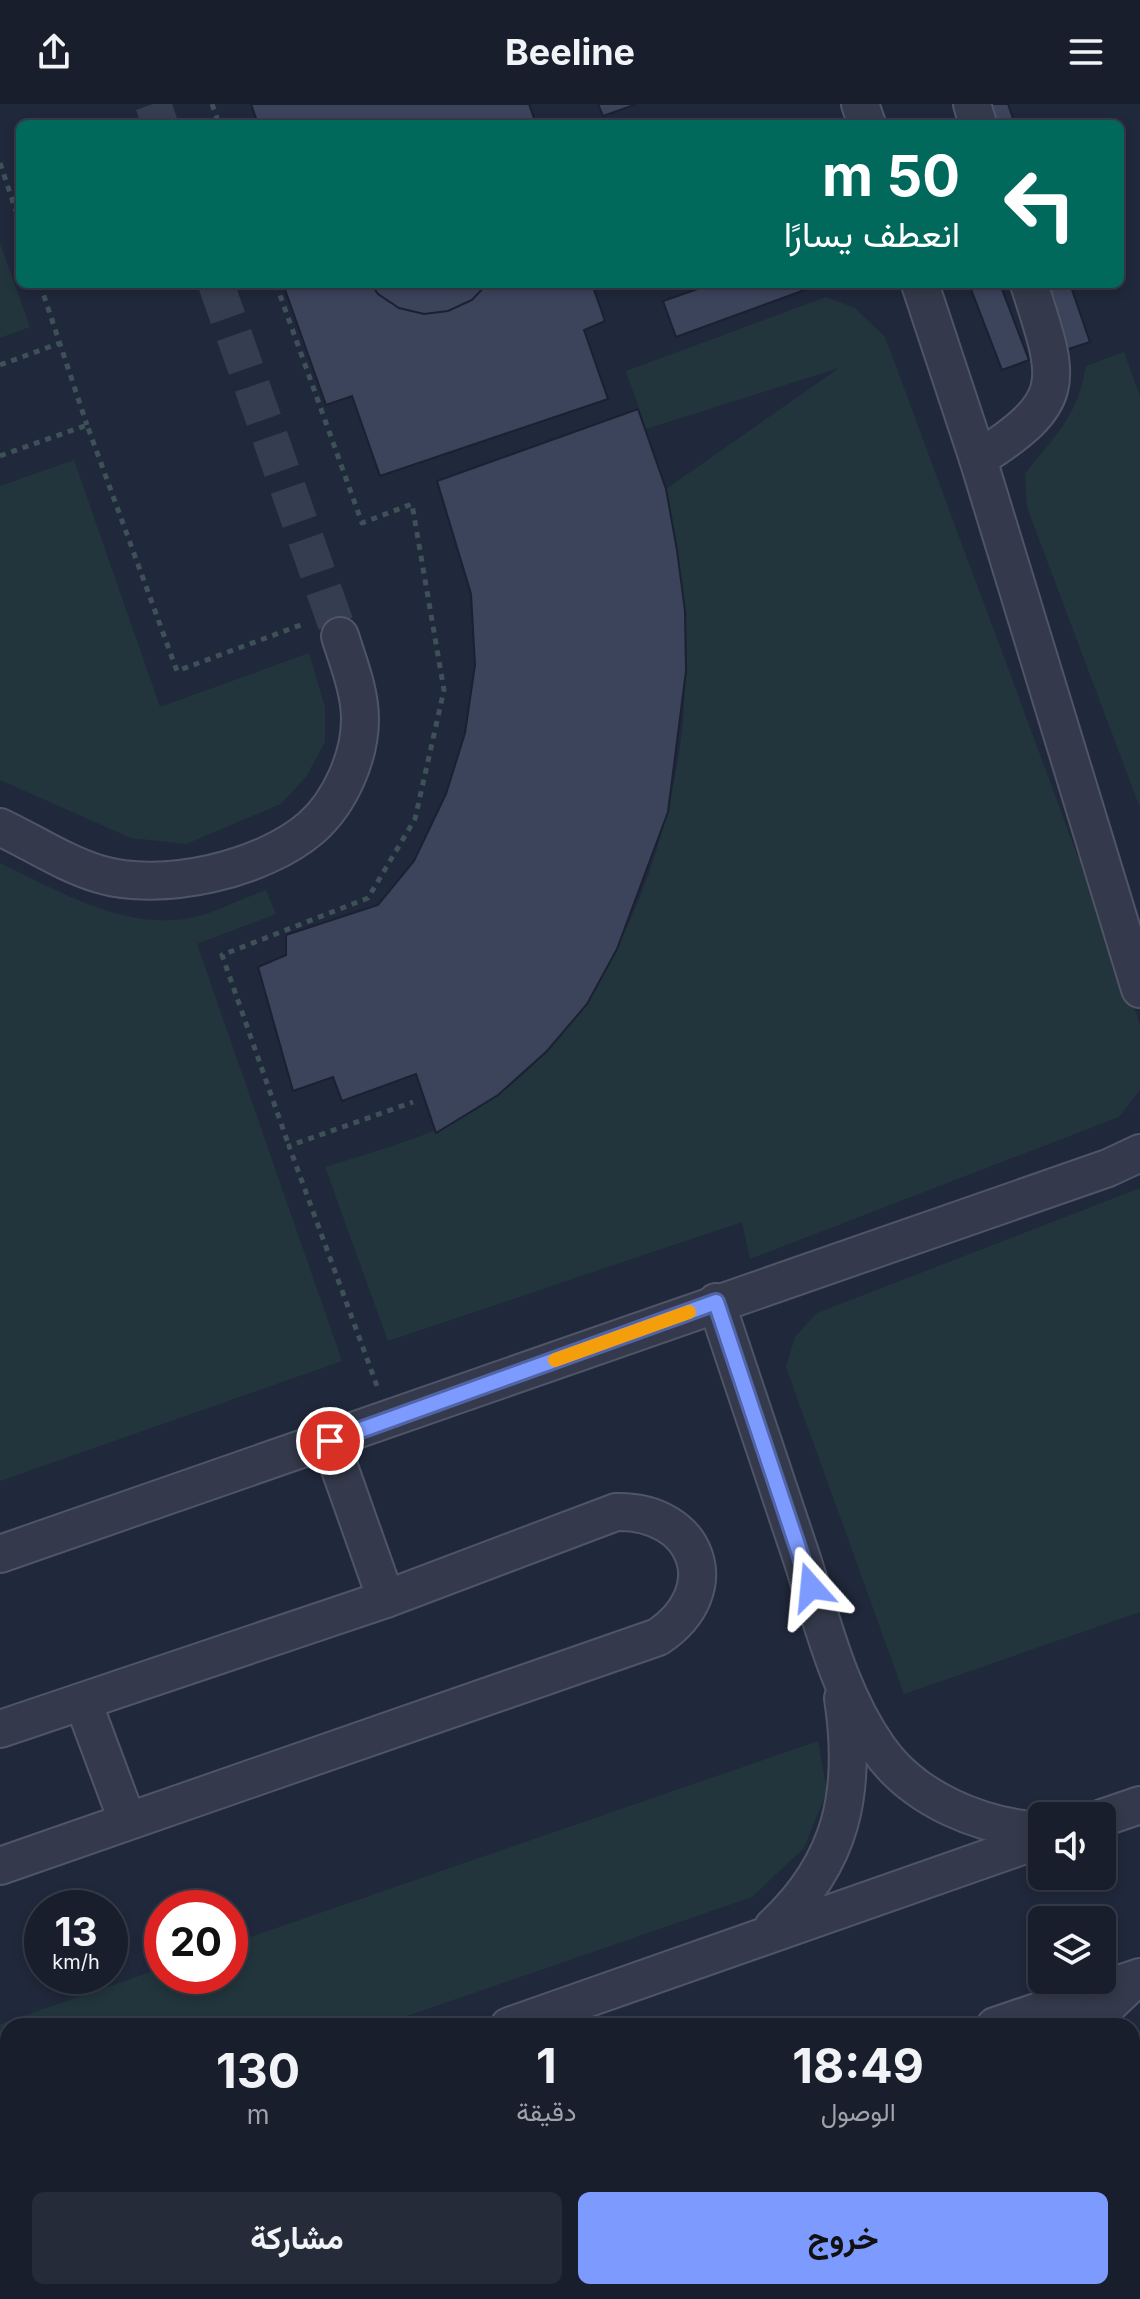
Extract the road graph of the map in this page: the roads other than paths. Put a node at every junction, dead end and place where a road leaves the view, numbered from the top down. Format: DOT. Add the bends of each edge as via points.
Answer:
graph roads {
  1 [pos="921,288"];
  2 [pos="1030,288"];
  3 [pos="978,459"];
  4 [pos="327,628"];
  5 [pos="0,827"];
  6 [pos="1140,989"];
  7 [pos="1140,1153"];
  8 [pos="716,1302"];
  9 [pos="330,1441"];
  10 [pos="0,1554"];
  11 [pos="386,1599"];
  12 [pos="839,1673"];
  13 [pos="83,1702"];
  14 [pos="0,1729"];
  15 [pos="1140,1805"];
  16 [pos="1116,1813"];
  17 [pos="127,1820"];
  18 [pos="1028,1829"];
  19 [pos="1028,1844"];
  20 [pos="0,1866"];
  21 [pos="766,1933"];
  22 [pos="1138,1978"];
  23 [pos="531,2018"];
  24 [pos="1019,2018"];
  25 [pos="1095,2018"];
  1 -- 3 [label="street"];
  2 -- 3 [label="street" via="1051,354 1049,393 1022,432"];
  3 -- 6 [label="street"];
  4 -- 5 [label="street" via="360,718 354,758 338,795 313,827 279,850 206,875 134,880 98,874"];
  7 -- 8 [label="street"];
  8 -- 9 [label="street"];
  8 -- 12 [label="street"];
  9 -- 10 [label="street"];
  9 -- 11 [label="street"];
  11 -- 13 [label="street"];
  11 -- 17 [label="street" via="616,1512 641,1511 664,1519 694,1556 697,1580 692,1603 678,1623 658,1637"];
  12 -- 18 [label="street" via="879,1750 908,1779 979,1820"];
  12 -- 21 [label="street" via="850,1756 837,1835 820,1872"];
  13 -- 14 [label="street"];
  13 -- 17 [label="street"];
  15 -- 16 [label="street"];
  17 -- 20 [label="street"];
  19 -- 21 [label="street"];
  21 -- 23 [label="street"];
  22 -- 24 [label="street"];
  22 -- 25 [label="street"];
}
